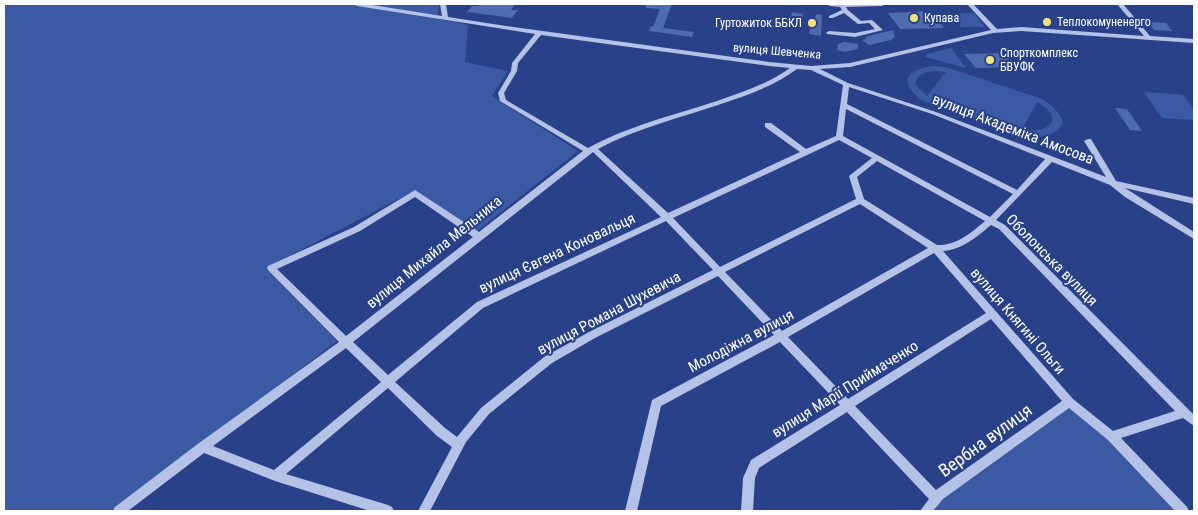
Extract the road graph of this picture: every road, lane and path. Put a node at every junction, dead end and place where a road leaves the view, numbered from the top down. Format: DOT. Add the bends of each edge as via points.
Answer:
graph roads {
  1 [pos="357,4"];
  2 [pos="443,4"];
  3 [pos="830,4"];
  4 [pos="882,4"];
  5 [pos="970,4"];
  6 [pos="1120,4"];
  7 [pos="844,8"];
  8 [pos="830,17"];
  9 [pos="443,18"];
  10 [pos="995,30"];
  11 [pos="540,32"];
  12 [pos="829,33"];
  13 [pos="1148,37"];
  14 [pos="1194,41"];
  15 [pos="795,67"];
  16 [pos="811,68"];
  17 [pos="846,84"];
  18 [pos="844,105"];
  19 [pos="768,125"];
  20 [pos="839,137"];
  21 [pos="1088,140"];
  22 [pos="591,150"];
  23 [pos="806,153"];
  24 [pos="877,158"];
  25 [pos="1051,158"];
  26 [pos="1114,183"];
  27 [pos="1017,194"];
  28 [pos="860,200"];
  29 [pos="1194,201"];
  30 [pos="668,218"];
  31 [pos="990,220"];
  32 [pos="478,236"];
  33 [pos="1194,236"];
  34 [pos="935,248"];
  35 [pos="719,272"];
  36 [pos="992,314"];
  37 [pos="782,336"];
  38 [pos="346,342"];
  39 [pos="388,382"];
  40 [pos="1069,402"];
  41 [pos="847,406"];
  42 [pos="1184,413"];
  43 [pos="1194,421"];
  44 [pos="1112,436"];
  45 [pos="458,445"];
  46 [pos="203,447"];
  47 [pos="275,476"];
  48 [pos="936,498"];
  49 [pos="120,511"];
  50 [pos="388,511"];
  51 [pos="424,511"];
  52 [pos="631,511"];
  53 [pos="747,511"];
  54 [pos="926,511"];
  55 [pos="1183,511"];
  1 -- 9 [label="street, вулиця Шевченка"];
  2 -- 9 [label="street"];
  3 -- 7 [label="street"];
  4 -- 7 [label="street"];
  5 -- 10 [label="street"];
  6 -- 13 [label="street"];
  7 -- 8 [label="street"];
  7 -- 12 [label="street" via="860,23 870,21 880,30 856,35"];
  9 -- 11 [label="street, вулиця Шевченка"];
  10 -- 13 [label="street, вулиця Шевченка"];
  10 -- 16 [label="street, вулиця Шевченка" via="850,65"];
  11 -- 15 [label="street, вулиця Шевченка"];
  11 -- 22 [label="street" via="515,63 502,93 504,101"];
  13 -- 14 [label="street, вулиця Шевченка"];
  15 -- 16 [label="street, вулиця Шевченка"];
  15 -- 22 [label="street, вулиця Михайла Мельника" via="764,86 618,137"];
  16 -- 17 [label="street, вулиця Академіка Амосова"];
  17 -- 18 [label="street"];
  17 -- 25 [label="street, вулиця Академіка Амосова" via="934,113"];
  18 -- 20 [label="street"];
  18 -- 27 [label="street, Оболонська вулиця"];
  19 -- 23 [label="street"];
  20 -- 23 [label="street, вулиця Євгена Коновальця"];
  20 -- 24 [label="street, Оболонська вулиця"];
  21 -- 26 [label="street"];
  22 -- 30 [label="street"];
  22 -- 32 [label="street, вулиця Михайла Мельника"];
  23 -- 30 [label="street, вулиця Євгена Коновальця"];
  24 -- 28 [label="street" via="853,176"];
  24 -- 31 [label="street, Оболонська вулиця"];
  25 -- 26 [label="street, вулиця Академіка Амосова"];
  25 -- 27 [label="street, Молодіжна вулиця"];
  26 -- 29 [label="street"];
  26 -- 33 [label="street, вулиця Академіка Амосова"];
  27 -- 31 [label="street, Молодіжна вулиця"];
  28 -- 34 [label="street, вулиця Княгині Ольги"];
  28 -- 35 [label="street, вулиця Романа Шухевича"];
  30 -- 35 [label="street"];
  30 -- 39 [label="street, вулиця Євгена Коновальця" via="480,305"];
  31 -- 34 [label="street, Молодіжна вулиця" via="958,244"];
  31 -- 42 [label="street, Оболонська вулиця" via="1010,234"];
  32 -- 38 [label="street, вулиця Михайла Мельника"];
  32 -- 38 [label="street" via="414,193 357,229 271,268"];
  34 -- 36 [label="street, вулиця Княгині Ольги"];
  34 -- 37 [label="street, Молодіжна вулиця"];
  35 -- 37 [label="street"];
  35 -- 45 [label="street, вулиця Романа Шухевича" via="548,360 485,411"];
  36 -- 40 [label="street, вулиця Княгині Ольги"];
  36 -- 41 [label="street, вулиця Марії Приймаченко"];
  37 -- 41 [label="street"];
  37 -- 52 [label="street, Молодіжна вулиця" via="656,403"];
  38 -- 39 [label="street"];
  38 -- 46 [label="street, вулиця Михайла Мельника"];
  39 -- 45 [label="street"];
  39 -- 47 [label="street, вулиця Євгена Коновальця"];
  40 -- 44 [label="street, вулиця Княгині Ольги"];
  40 -- 48 [label="street, Вербна вулиця"];
  41 -- 48 [label="street"];
  41 -- 53 [label="street, вулиця Марії Приймаченко" via="755,464 749,478"];
  42 -- 43 [label="street, Оболонська вулиця"];
  42 -- 44 [label="street"];
  44 -- 55 [label="street, вулиця Княгині Ольги"];
  45 -- 51 [label="street, вулиця Романа Шухевича"];
  46 -- 47 [label="street"];
  46 -- 49 [label="street, вулиця Михайла Мельника"];
  47 -- 50 [label="street"];
  48 -- 54 [label="street, Вербна вулиця"];
}
